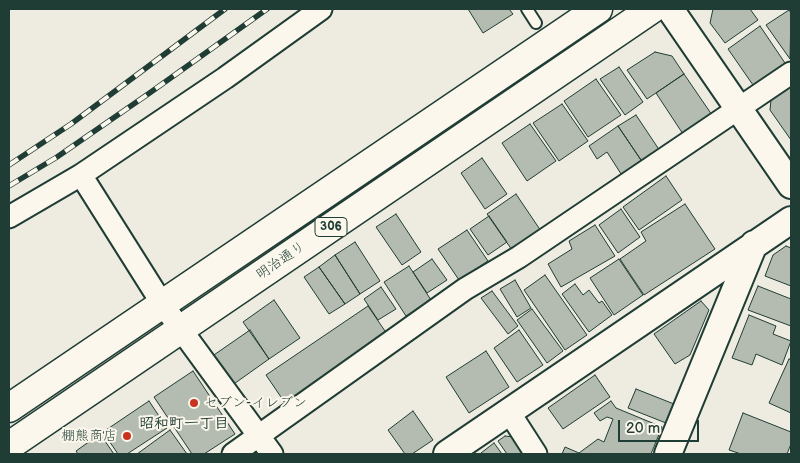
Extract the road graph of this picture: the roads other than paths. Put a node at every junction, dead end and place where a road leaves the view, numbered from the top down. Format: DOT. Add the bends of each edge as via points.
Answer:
graph roads {
  1 [pos="321,9"];
  2 [pos="526,9"];
  3 [pos="598,9"];
  4 [pos="652,9"];
  5 [pos="670,9"];
  6 [pos="536,23"];
  7 [pos="791,73"];
  8 [pos="740,108"];
  9 [pos="81,175"];
  10 [pos="791,185"];
  11 [pos="9,218"];
  12 [pos="791,220"];
  13 [pos="754,244"];
  14 [pos="163,305"];
  15 [pos="180,330"];
  16 [pos="10,404"];
  17 [pos="508,412"];
  18 [pos="260,436"];
  19 [pos="9,446"];
  20 [pos="675,452"];
  21 [pos="233,454"];
  22 [pos="272,454"];
  23 [pos="447,454"];
  24 [pos="536,454"];
  1 -- 9 [label="street"];
  2 -- 6 [label="lane"];
  3 -- 14 [label="main road, 306"];
  4 -- 15 [label="main road, 明治通り / 306"];
  5 -- 8 [label="street"];
  7 -- 8 [label="street"];
  8 -- 10 [label="street"];
  8 -- 18 [label="street" via="519,257 465,289"];
  9 -- 11 [label="street"];
  9 -- 14 [label="street"];
  12 -- 13 [label="street"];
  13 -- 17 [label="street"];
  13 -- 20 [label="street"];
  14 -- 15 [label="street"];
  14 -- 16 [label="main road, 306"];
  15 -- 18 [label="street"];
  15 -- 19 [label="main road, 明治通り / 306"];
  17 -- 23 [label="street"];
  17 -- 24 [label="street"];
  18 -- 21 [label="street"];
  18 -- 22 [label="street"];
}
